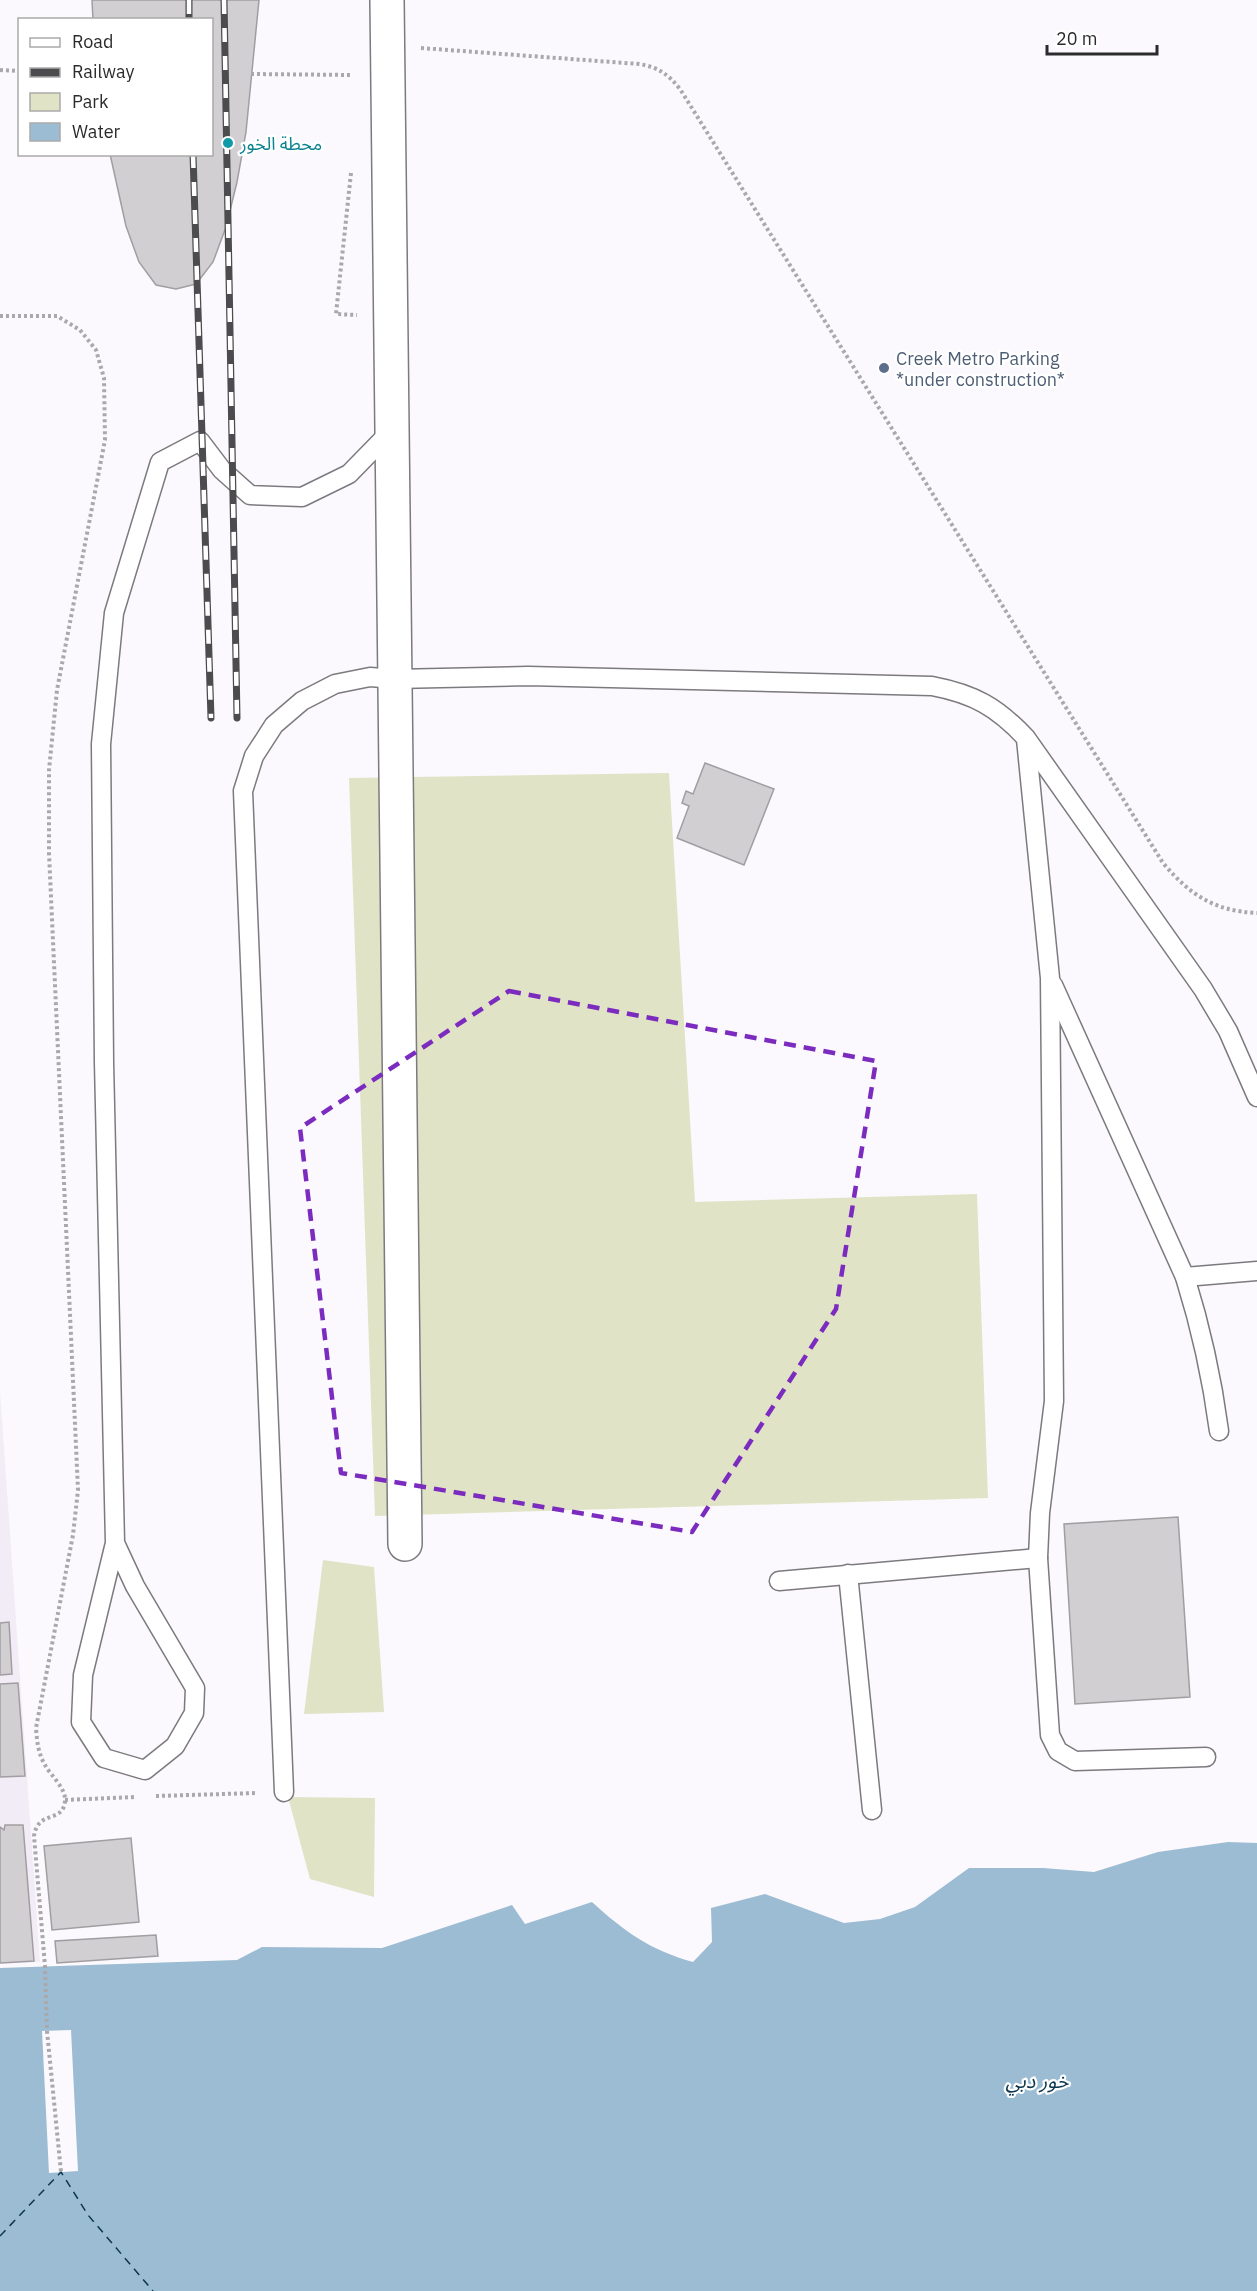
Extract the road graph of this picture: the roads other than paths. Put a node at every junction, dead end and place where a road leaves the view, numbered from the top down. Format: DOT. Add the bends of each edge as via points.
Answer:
graph roads {
  1 [pos="387,0"];
  2 [pos="393,429"];
  3 [pos="395,679"];
  4 [pos="1026,738"];
  5 [pos="1050,978"];
  6 [pos="1257,1097"];
  7 [pos="1257,1271"];
  8 [pos="1185,1277"];
  9 [pos="1219,1431"];
  10 [pos="115,1543"];
  11 [pos="405,1544"];
  12 [pos="1038,1557"];
  13 [pos="848,1574"];
  14 [pos="779,1581"];
  15 [pos="1206,1757"];
  16 [pos="284,1791"];
  17 [pos="872,1810"];
  1 -- 2 [label="street"];
  2 -- 3 [label="street"];
  2 -- 10 [label="lane" via="349,474 302,497 250,495 222,470 200,441 160,462 114,613 101,744"];
  3 -- 4 [label="lane" via="540,677 932,686 959,691 984,702 1007,717"];
  3 -- 11 [label="street"];
  3 -- 16 [label="lane" via="370,677 335,684 302,701 274,725 254,756 243,791"];
  4 -- 5 [label="lane"];
  4 -- 6 [label="lane" via="1203,989 1228,1031"];
  5 -- 8 [label="lane"];
  5 -- 12 [label="lane" via="1054,1401"];
  7 -- 8 [label="lane"];
  8 -- 9 [label="lane" via="1201,1327"];
  10 -- 10 [label="lane" via="83,1675 81,1722 104,1758 145,1770 175,1746 194,1713 195,1688 135,1586"];
  12 -- 13 [label="lane"];
  12 -- 15 [label="lane" via="1050,1735 1058,1751 1075,1761"];
  13 -- 14 [label="lane"];
  13 -- 17 [label="lane"];
}
